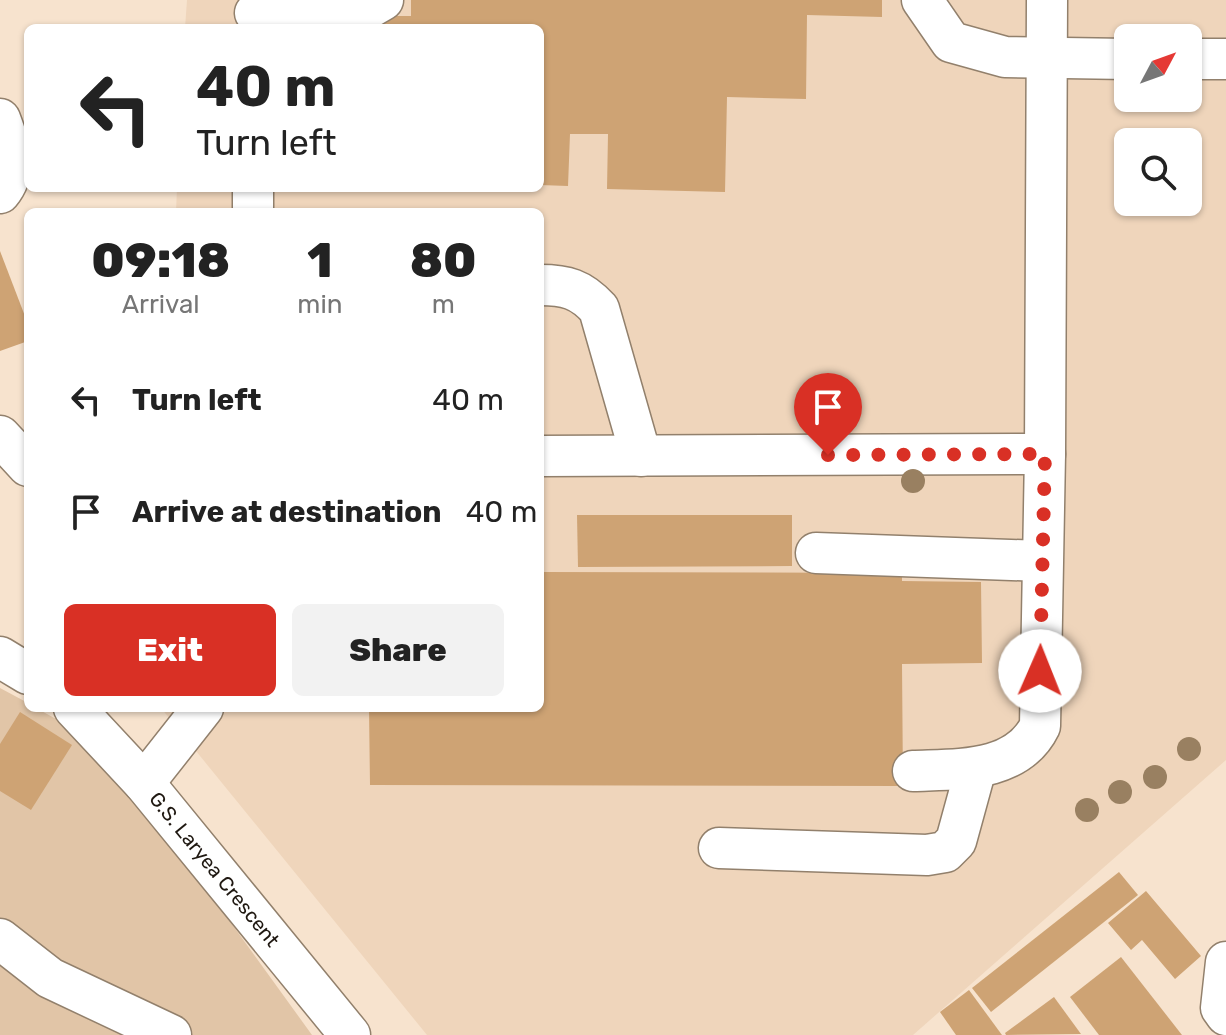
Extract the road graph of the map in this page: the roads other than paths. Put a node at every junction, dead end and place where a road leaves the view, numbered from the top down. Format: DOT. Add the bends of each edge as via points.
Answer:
graph roads {
  1 [pos="383,0"];
  2 [pos="922,0"];
  3 [pos="1047,0"];
  4 [pos="256,14"];
  5 [pos="1048,59"];
  6 [pos="1114,59"];
  7 [pos="1202,59"];
  8 [pos="1226,59"];
  9 [pos="0,119"];
  10 [pos="0,193"];
  11 [pos="544,285"];
  12 [pos="0,436"];
  13 [pos="1045,454"];
  14 [pos="544,456"];
  15 [pos="641,456"];
  16 [pos="24,462"];
  17 [pos="816,553"];
  18 [pos="1042,561"];
  19 [pos="0,657"];
  20 [pos="24,672"];
  21 [pos="78,712"];
  22 [pos="200,712"];
  23 [pos="976,768"];
  24 [pos="913,771"];
  25 [pos="144,783"];
  26 [pos="719,848"];
  27 [pos="0,939"];
  28 [pos="1226,962"];
  29 [pos="1226,1015"];
  30 [pos="171,1035"];
  31 [pos="350,1035"];
  1 -- 4 [label="lane" via="371,7"];
  2 -- 5 [label="lane" via="951,42 1005,57"];
  3 -- 5 [label="lane"];
  5 -- 6 [label="lane"];
  5 -- 13 [label="lane"];
  7 -- 8 [label="lane"];
  9 -- 10 [label="lane" via="11,149 10,181"];
  11 -- 15 [label="lane" via="567,285 599,309"];
  12 -- 16 [label="lane"];
  13 -- 15 [label="lane"];
  13 -- 18 [label="lane"];
  14 -- 15 [label="lane"];
  17 -- 18 [label="lane"];
  18 -- 23 [label="lane" via="1040,726 1033,741 1015,755"];
  19 -- 20 [label="lane"];
  21 -- 25 [label="lane, G.S. Laryea Crescent"];
  22 -- 25 [label="lane"];
  23 -- 24 [label="lane"];
  23 -- 26 [label="lane" via="956,841 945,852"];
  25 -- 31 [label="lane, G.S. Laryea Crescent"];
  27 -- 30 [label="lane" via="50,978"];
  28 -- 29 [label="lane" via="1221,1008"];
}
